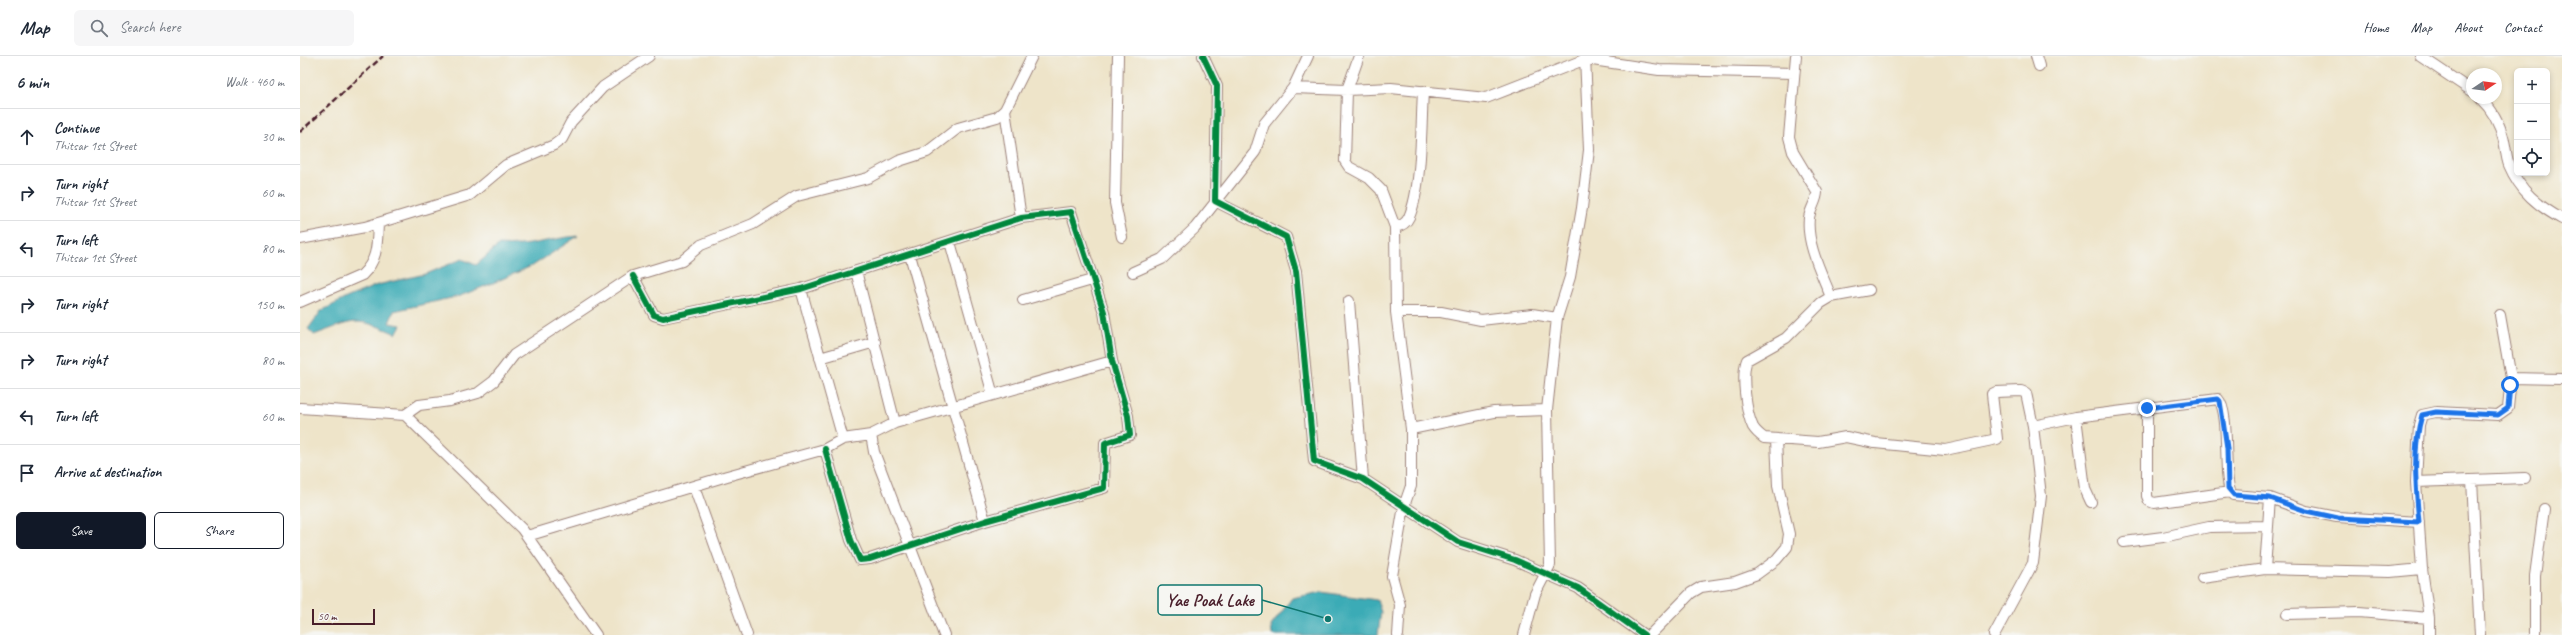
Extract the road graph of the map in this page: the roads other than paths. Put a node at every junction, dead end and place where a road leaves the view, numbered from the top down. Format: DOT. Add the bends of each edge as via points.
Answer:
graph roads {
  1 [pos="650,56"];
  2 [pos="1032,56"];
  3 [pos="1118,56"];
  4 [pos="1203,56"];
  5 [pos="1308,56"];
  6 [pos="1359,56"];
  7 [pos="1796,56"];
  8 [pos="2420,56"];
  9 [pos="1586,57"];
  10 [pos="1794,73"];
  11 [pos="2466,86"];
  12 [pos="1293,88"];
  13 [pos="1347,90"];
  14 [pos="1423,91"];
  15 [pos="2487,104"];
  16 [pos="1005,110"];
  17 [pos="1215,201"];
  18 [pos="1021,218"];
  19 [pos="2562,219"];
  20 [pos="378,223"];
  21 [pos="1395,227"];
  22 [pos="1122,237"];
  23 [pos="300,239"];
  24 [pos="950,242"];
  25 [pos="910,255"];
  26 [pos="856,271"];
  27 [pos="1133,272"];
  28 [pos="633,276"];
  29 [pos="1092,280"];
  30 [pos="802,289"];
  31 [pos="1869,290"];
  32 [pos="1831,297"];
  33 [pos="1023,300"];
  34 [pos="1349,301"];
  35 [pos="300,302"];
  36 [pos="1396,312"];
  37 [pos="2500,315"];
  38 [pos="1557,318"];
  39 [pos="875,342"];
  40 [pos="820,358"];
  41 [pos="1112,361"];
  42 [pos="2510,378"];
  43 [pos="2562,379"];
  44 [pos="994,395"];
  45 [pos="952,407"];
  46 [pos="300,408"];
  47 [pos="2147,408"];
  48 [pos="1547,410"];
  49 [pos="405,415"];
  50 [pos="2076,417"];
  51 [pos="895,422"];
  52 [pos="2033,426"];
  53 [pos="1411,429"];
  54 [pos="870,435"];
  55 [pos="842,439"];
  56 [pos="1776,439"];
  57 [pos="825,450"];
  58 [pos="2525,478"];
  59 [pos="1363,479"];
  60 [pos="2472,480"];
  61 [pos="2416,482"];
  62 [pos="694,487"];
  63 [pos="2230,492"];
  64 [pos="2270,498"];
  65 [pos="2091,502"];
  66 [pos="1404,506"];
  67 [pos="2544,509"];
  68 [pos="985,521"];
  69 [pos="2419,522"];
  70 [pos="2267,526"];
  71 [pos="527,536"];
  72 [pos="2124,542"];
  73 [pos="910,546"];
  74 [pos="2265,569"];
  75 [pos="2422,569"];
  76 [pos="1544,574"];
  77 [pos="2202,578"];
  78 [pos="2287,614"];
  79 [pos="2429,618"];
  80 [pos="596,635"];
  81 [pos="747,635"];
  82 [pos="944,635"];
  83 [pos="1398,635"];
  84 [pos="1524,635"];
  85 [pos="1644,635"];
  86 [pos="1650,635"];
  87 [pos="1994,635"];
  88 [pos="2429,635"];
  89 [pos="2480,635"];
  90 [pos="2535,635"];
  1 -- 20 [label="street" via="603,87 571,122 562,139 554,145 506,165 470,195"];
  2 -- 16 [label="street"];
  3 -- 22 [label="street" via="1115,203"];
  4 -- 17 [label="street" via="1217,86"];
  5 -- 12 [label="street"];
  6 -- 13 [label="street"];
  7 -- 10 [label="street"];
  8 -- 11 [label="street"];
  9 -- 10 [label="street" via="1659,70"];
  9 -- 14 [label="street" via="1486,98"];
  9 -- 38 [label="street" via="1589,150 1570,277"];
  10 -- 32 [label="street" via="1789,137 1793,152 1817,192 1809,217 1809,231"];
  12 -- 13 [label="street"];
  12 -- 17 [label="street" via="1264,124 1255,152"];
  13 -- 14 [label="street" via="1391,88"];
  13 -- 21 [label="street" via="1345,161 1349,167 1369,178 1381,190"];
  14 -- 21 [label="street" via="1420,152 1414,196 1405,224"];
  15 -- 19 [label="street" via="2491,108 2504,140 2508,164 2520,186 2538,206"];
  16 -- 18 [label="street"];
  16 -- 28 [label="street" via="997,117 958,128 926,152 899,161 868,178 797,196 753,224 701,245 674,265"];
  17 -- 27 [label="street" via="1195,228 1162,259"];
  17 -- 59 [label="street" via="1286,237 1296,271 1313,457 1317,463"];
  18 -- 24 [label="street"];
  18 -- 29 [label="street" via="1071,212"];
  20 -- 23 [label="street"];
  20 -- 35 [label="street" via="377,253 369,268 362,275"];
  21 -- 36 [label="street"];
  24 -- 25 [label="street"];
  24 -- 44 [label="street"];
  25 -- 26 [label="street"];
  25 -- 45 [label="street"];
  26 -- 30 [label="street"];
  26 -- 39 [label="street"];
  28 -- 30 [label="street" via="654,315 664,318"];
  28 -- 49 [label="street" via="514,355 494,381 478,393 450,401 419,405"];
  29 -- 33 [label="street"];
  29 -- 41 [label="street" via="1104,312"];
  30 -- 40 [label="street"];
  31 -- 32 [label="street"];
  32 -- 56 [label="street" via="1821,303 1786,338 1752,356 1744,366 1752,426 1764,438"];
  34 -- 59 [label="street"];
  36 -- 38 [label="street" via="1441,312 1481,320 1532,314"];
  36 -- 53 [label="street"];
  37 -- 42 [label="street"];
  38 -- 48 [label="street"];
  39 -- 40 [label="street"];
  39 -- 51 [label="street"];
  40 -- 55 [label="street"];
  41 -- 44 [label="street"];
  41 -- 68 [label="street" via="1128,416 1130,435 1105,443 1104,488"];
  42 -- 43 [label="street"];
  42 -- 61 [label="street" via="2508,408 2498,415 2436,412 2422,415 2419,425"];
  44 -- 45 [label="street"];
  45 -- 51 [label="street"];
  45 -- 68 [label="street"];
  46 -- 49 [label="street"];
  47 -- 50 [label="street"];
  47 -- 63 [label="street" via="2218,399 2220,401"];
  47 -- 63 [label="street" via="2149,501 2154,503"];
  48 -- 53 [label="street" via="1494,412"];
  48 -- 76 [label="street" via="1550,565"];
  49 -- 71 [label="street"];
  50 -- 52 [label="street"];
  50 -- 65 [label="street" via="2085,488"];
  51 -- 54 [label="street"];
  52 -- 56 [label="street" via="2026,393 1996,392 1992,394 1998,437 1994,441 1945,450 1875,443 1846,437 1818,442"];
  52 -- 87 [label="street" via="2041,496 2033,563"];
  53 -- 66 [label="street" via="1411,486"];
  54 -- 55 [label="street"];
  54 -- 73 [label="street" via="874,452"];
  55 -- 57 [label="street"];
  56 -- 86 [label="street" via="1778,486 1789,534 1787,547 1776,560 1757,574 1735,582 1701,587 1691,593"];
  57 -- 62 [label="street"];
  57 -- 73 [label="street" via="857,557 860,560 870,559"];
  58 -- 60 [label="street"];
  59 -- 66 [label="street"];
  60 -- 61 [label="street"];
  60 -- 89 [label="street"];
  61 -- 69 [label="street"];
  62 -- 71 [label="street"];
  62 -- 81 [label="street"];
  63 -- 64 [label="street" via="2234,495"];
  64 -- 69 [label="street" via="2306,511 2338,518"];
  64 -- 70 [label="street"];
  66 -- 76 [label="street" via="1458,542 1515,560"];
  66 -- 83 [label="street" via="1392,576 1400,606"];
  67 -- 90 [label="street" via="2535,576"];
  68 -- 73 [label="street"];
  69 -- 75 [label="street"];
  70 -- 72 [label="street" via="2209,527"];
  70 -- 74 [label="street"];
  71 -- 80 [label="street"];
  73 -- 82 [label="street"];
  74 -- 75 [label="street" via="2390,572"];
  74 -- 77 [label="street"];
  75 -- 79 [label="street"];
  76 -- 84 [label="street" via="1535,594"];
  76 -- 85 [label="street" via="1578,588"];
  78 -- 79 [label="street" via="2359,612"];
  79 -- 88 [label="street"];
}
